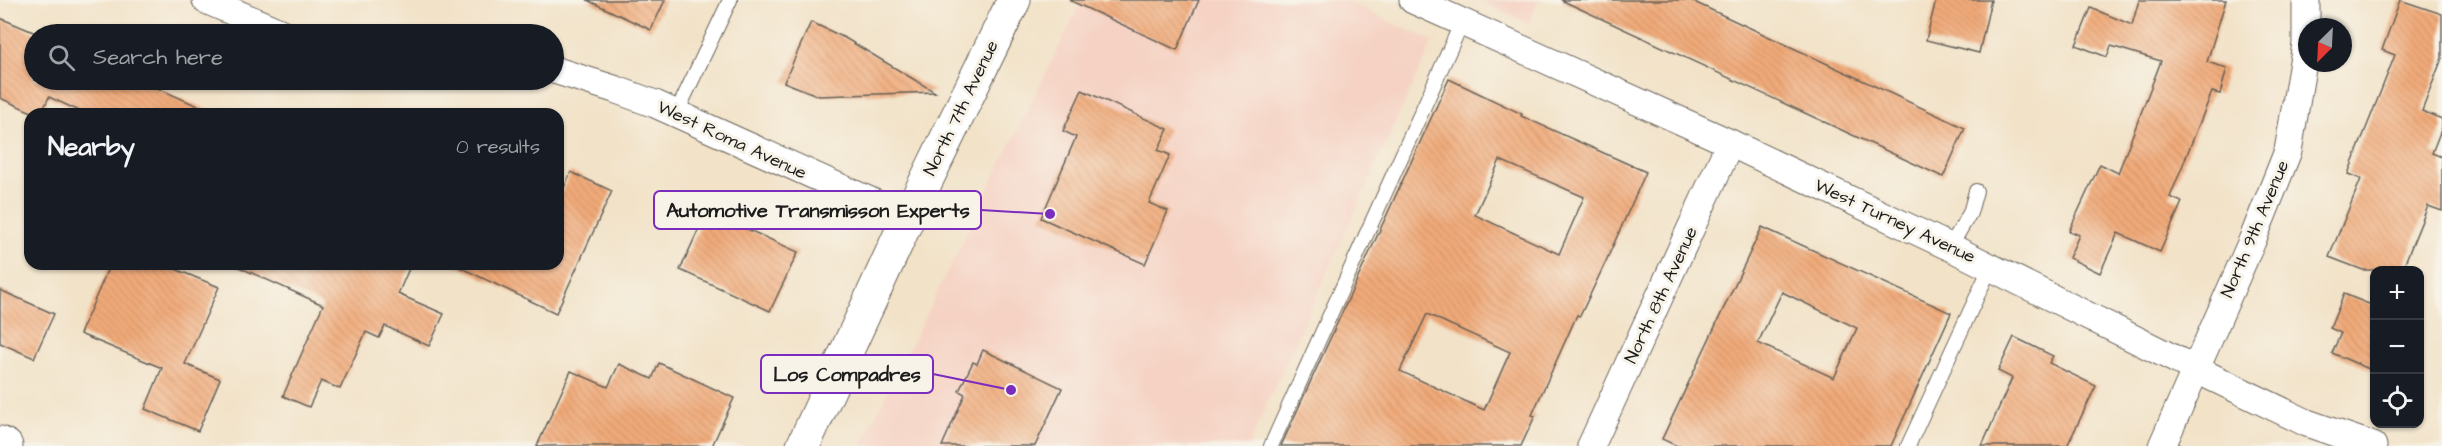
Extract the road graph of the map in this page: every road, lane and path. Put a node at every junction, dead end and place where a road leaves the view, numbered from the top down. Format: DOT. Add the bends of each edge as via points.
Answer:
graph roads {
  1 [pos="206,0"];
  2 [pos="730,0"];
  3 [pos="1014,0"];
  4 [pos="1413,0"];
  5 [pos="2306,0"];
  6 [pos="1462,22"];
  7 [pos="261,24"];
  8 [pos="564,73"];
  9 [pos="676,114"];
  10 [pos="1730,143"];
  11 [pos="1976,191"];
  12 [pos="908,218"];
  13 [pos="1950,247"];
  14 [pos="1991,266"];
  15 [pos="2197,370"];
  16 [pos="0,443"];
  17 [pos="6,446"];
  18 [pos="803,446"];
  19 [pos="1271,446"];
  20 [pos="1591,446"];
  21 [pos="1908,446"];
  22 [pos="2162,446"];
  23 [pos="2373,446"];
  1 -- 7 [label="street"];
  2 -- 9 [label="lane"];
  3 -- 12 [label="main road, North 7th Avenue"];
  4 -- 6 [label="street, West Turney Avenue"];
  5 -- 15 [label="street, North 9th Avenue" via="2306,44 2288,151"];
  6 -- 10 [label="street, West Turney Avenue"];
  6 -- 19 [label="lane"];
  8 -- 9 [label="street, West Roma Avenue"];
  9 -- 12 [label="street, West Roma Avenue"];
  10 -- 13 [label="street, West Turney Avenue"];
  10 -- 20 [label="street, North 8th Avenue"];
  11 -- 13 [label="lane" via="1970,213"];
  12 -- 18 [label="main road, North 7th Avenue"];
  13 -- 14 [label="street, West Turney Avenue"];
  14 -- 15 [label="street, West Turney Avenue"];
  14 -- 21 [label="lane"];
  15 -- 22 [label="street, North 9th Avenue"];
  15 -- 23 [label="street, West Turney Avenue" via="2307,423"];
  16 -- 17 [label="main road"];
}
